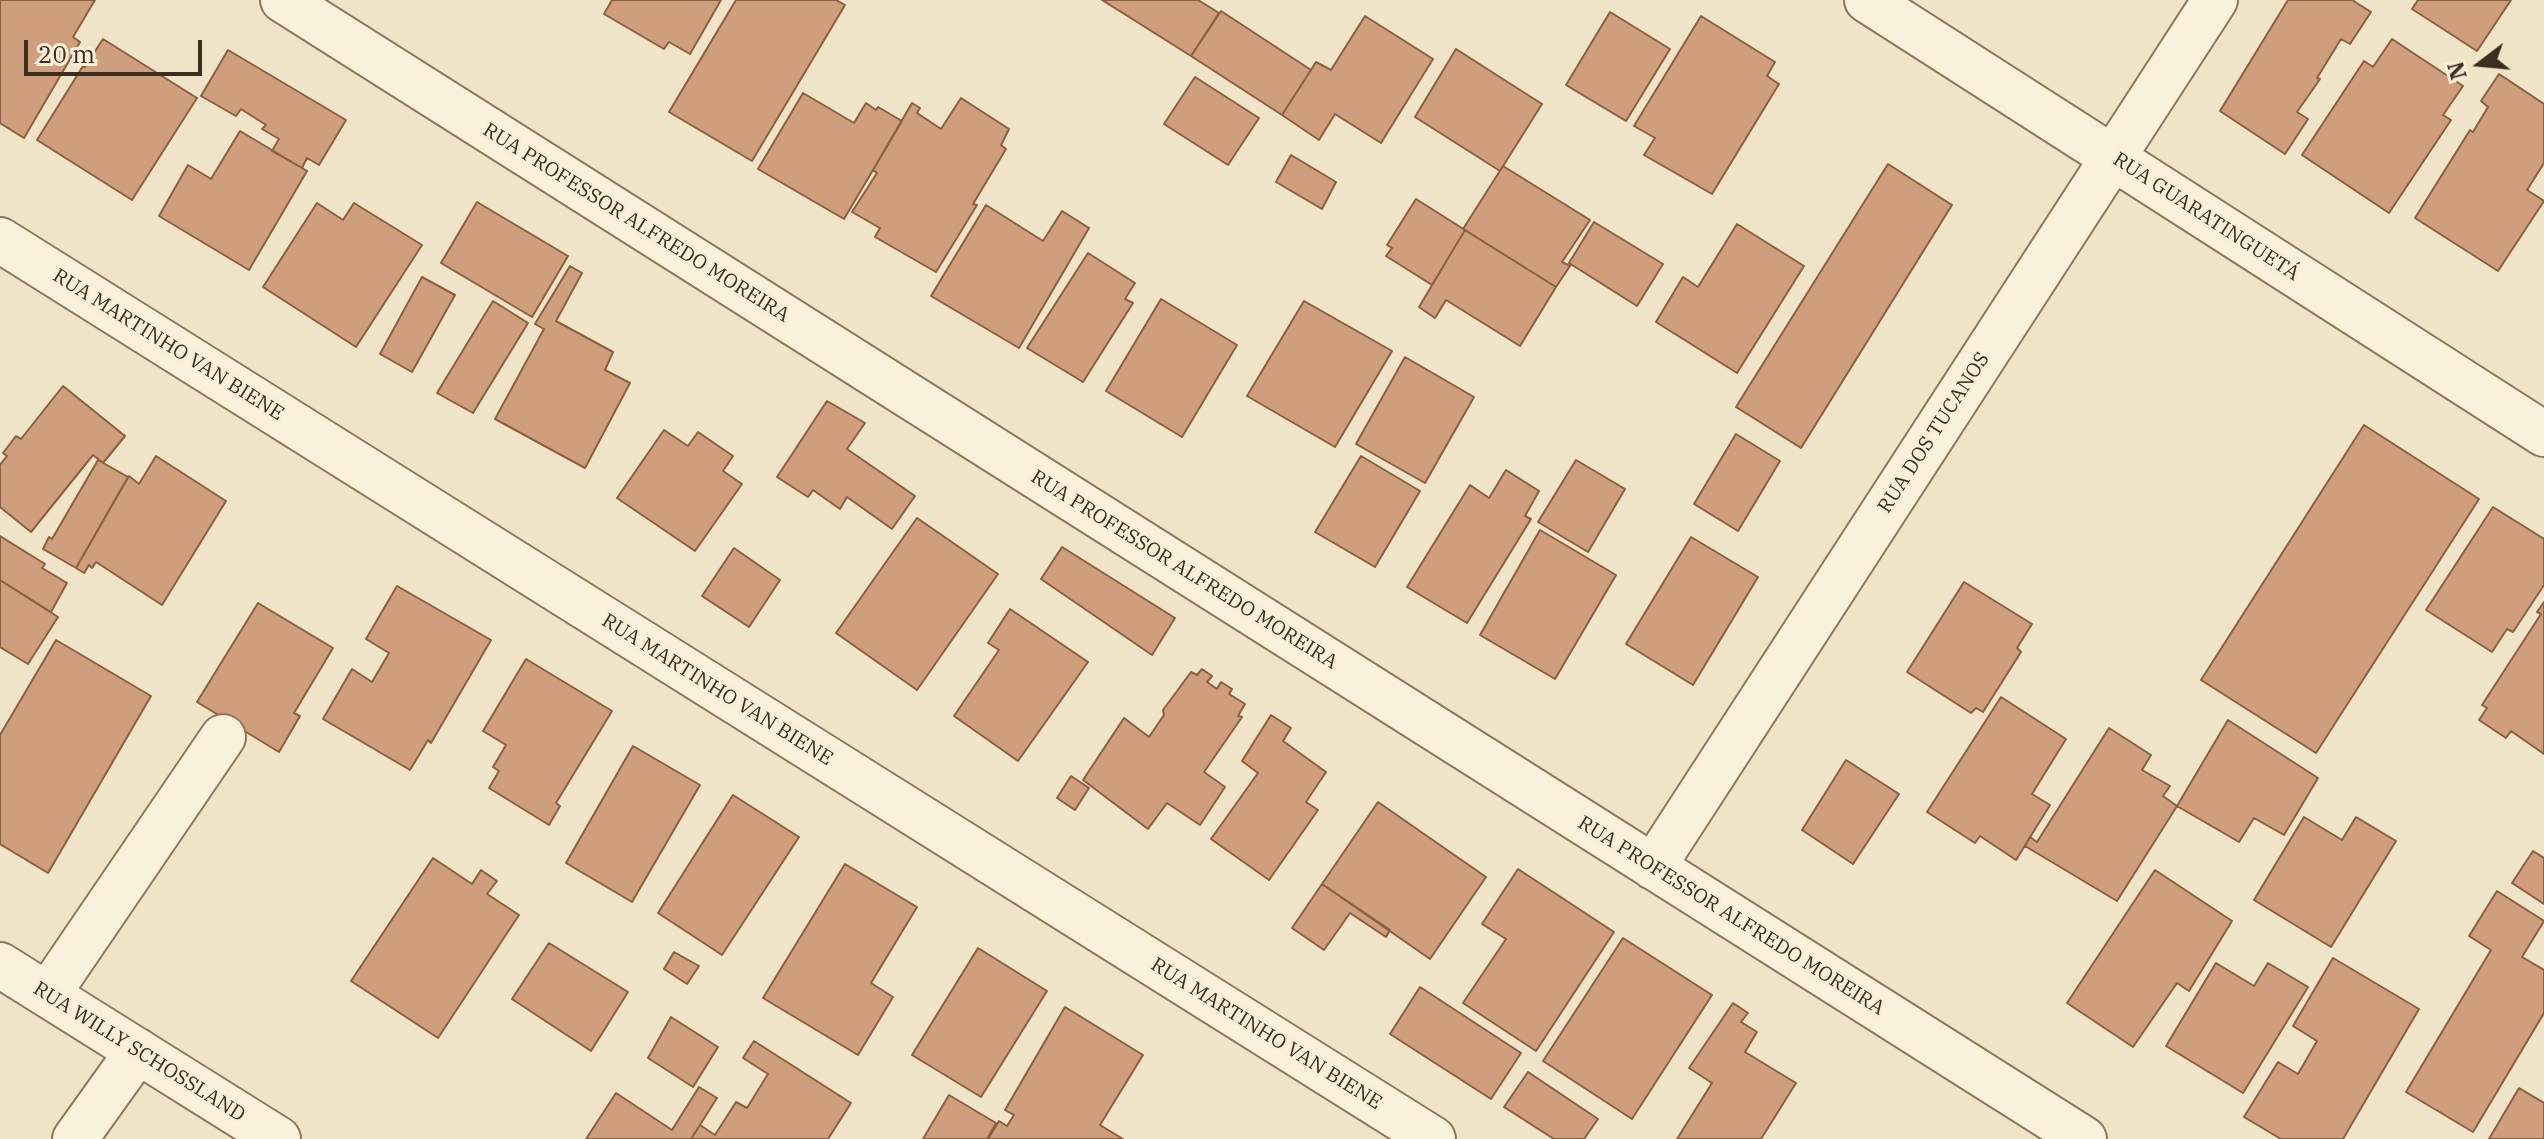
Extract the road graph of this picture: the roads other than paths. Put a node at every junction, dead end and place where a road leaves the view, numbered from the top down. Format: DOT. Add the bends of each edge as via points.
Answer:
graph roads {
  1 [pos="283,0"];
  2 [pos="1867,0"];
  3 [pos="2215,0"];
  4 [pos="2113,158"];
  5 [pos="0,240"];
  6 [pos="2544,434"];
  7 [pos="223,737"];
  8 [pos="1653,867"];
  9 [pos="0,965"];
  10 [pos="48,994"];
  11 [pos="138,1051"];
  12 [pos="75,1139"];
  13 [pos="278,1139"];
  14 [pos="1433,1139"];
  15 [pos="2084,1139"];
  1 -- 8 [label="street, RUA PROFESSOR ALFREDO MOREIRA"];
  2 -- 4 [label="street, RUA GUARATINGUETÁ"];
  3 -- 4 [label="street, RUA DOS TUCANOS"];
  4 -- 6 [label="street, RUA GUARATINGUETÁ"];
  4 -- 8 [label="street, RUA DOS TUCANOS"];
  5 -- 14 [label="street, RUA MARTINHO VAN BIENE"];
  7 -- 10 [label="street"];
  8 -- 15 [label="street, RUA PROFESSOR ALFREDO MOREIRA"];
  9 -- 10 [label="street, RUA WILLY SCHOSSLAND"];
  10 -- 11 [label="street, RUA WILLY SCHOSSLAND"];
  11 -- 12 [label="street"];
  11 -- 13 [label="street, RUA WILLY SCHOSSLAND"];
}
